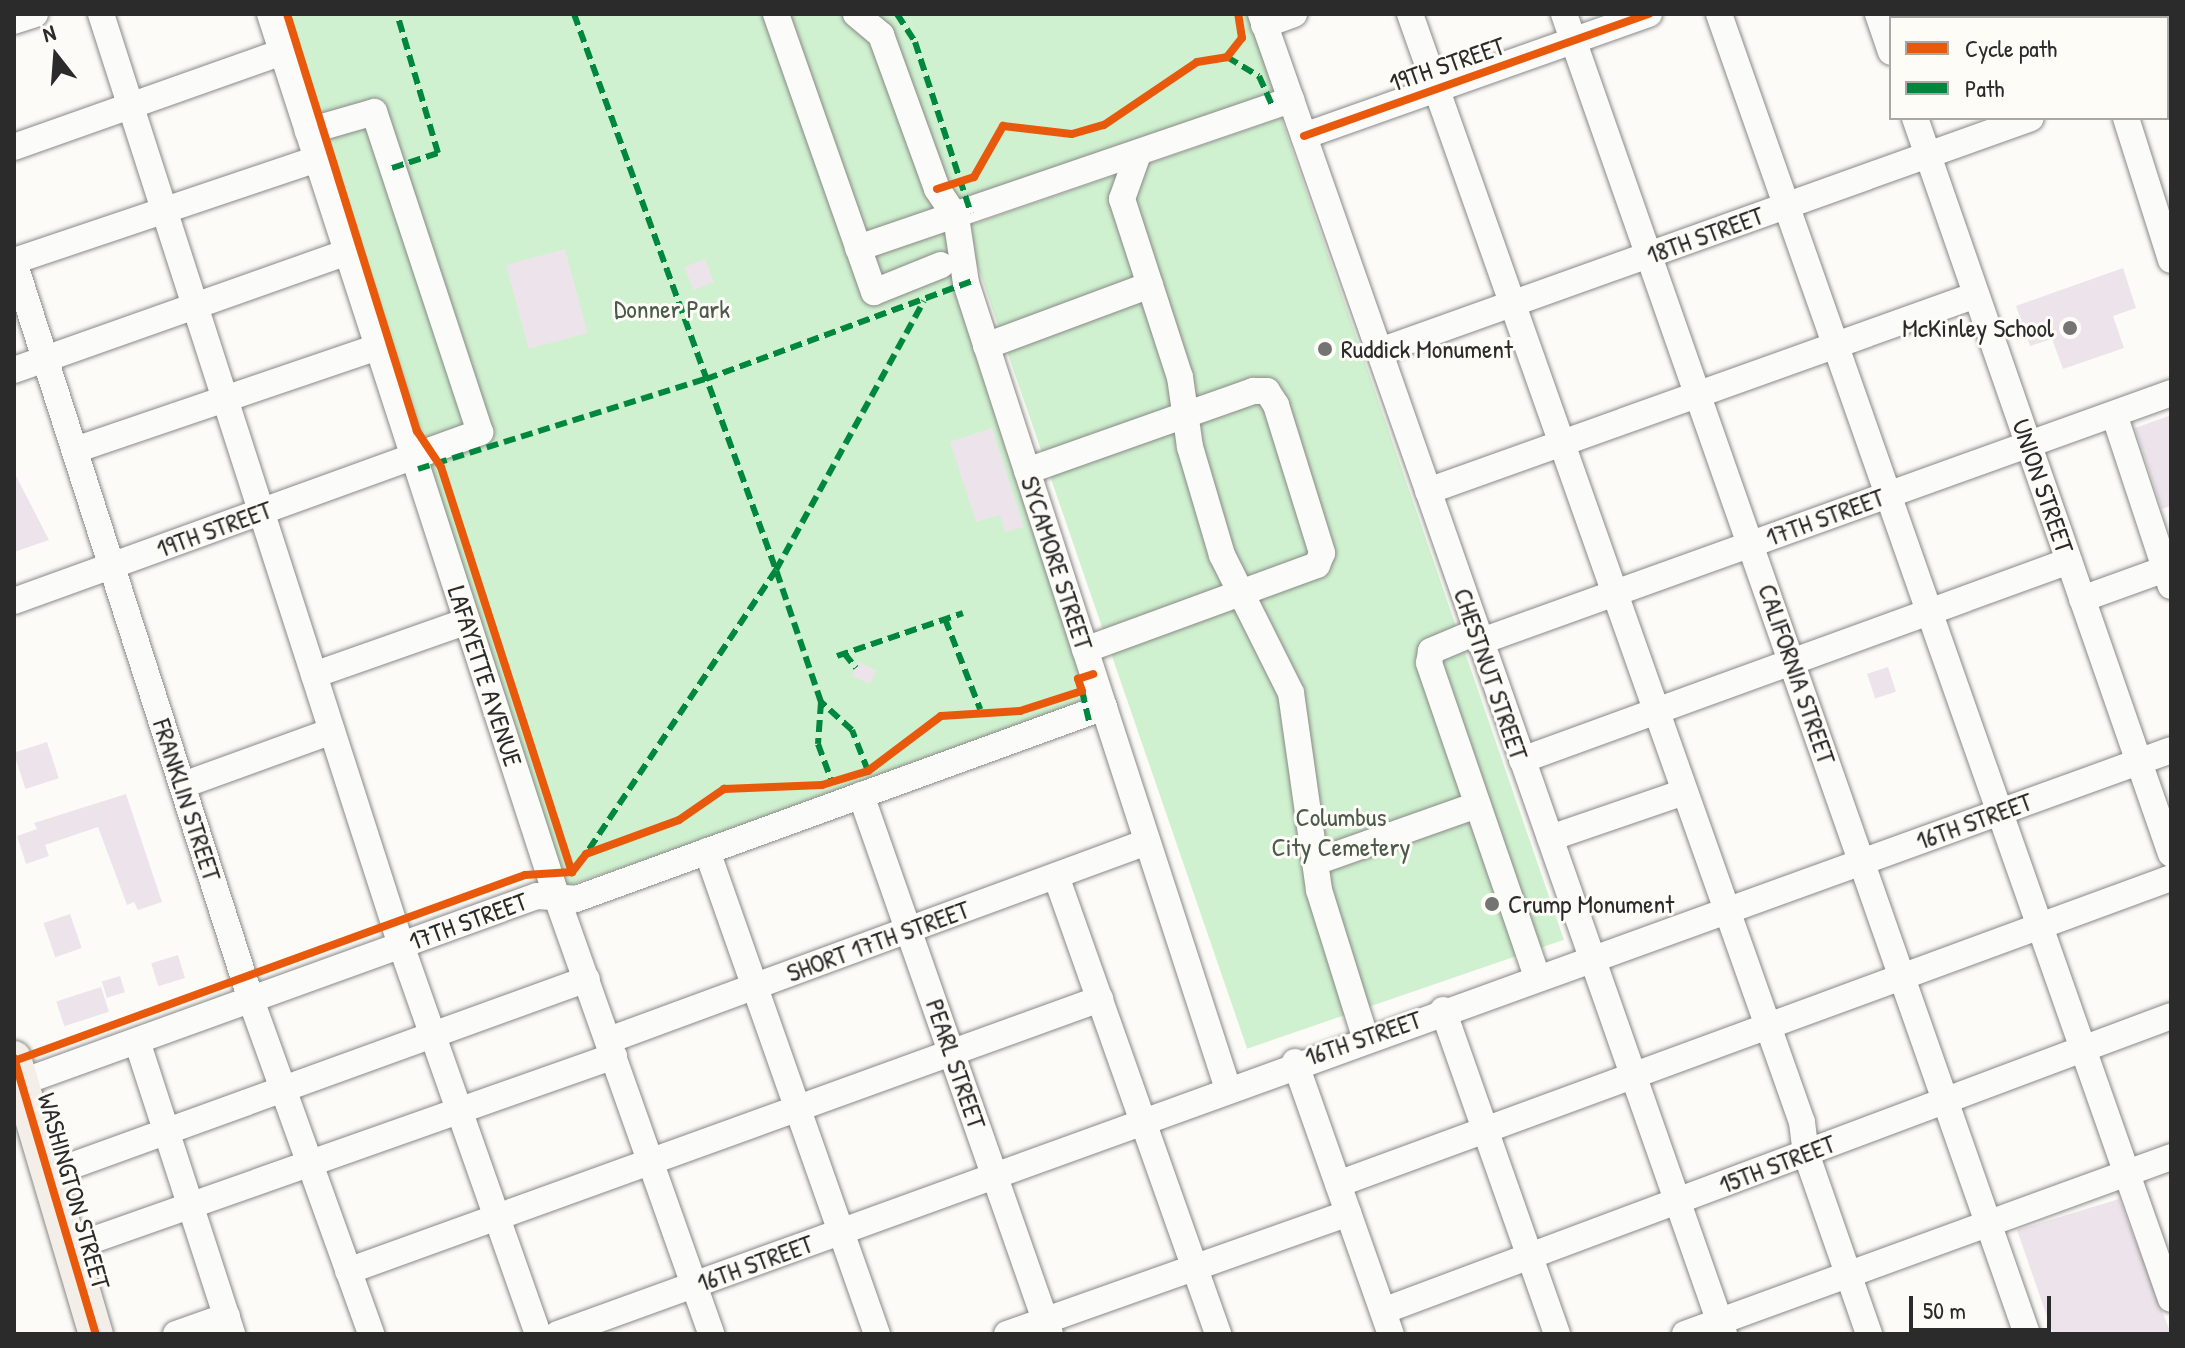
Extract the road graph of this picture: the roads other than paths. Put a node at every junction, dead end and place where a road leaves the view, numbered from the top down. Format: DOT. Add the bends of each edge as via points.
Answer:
graph roads {
  1 [pos="35,14"];
  2 [pos="101,14"];
  3 [pos="270,14"];
  4 [pos="856,14"];
  5 [pos="1294,14"];
  6 [pos="1410,14"];
  7 [pos="1564,14"];
  8 [pos="1649,14"];
  9 [pos="1719,14"];
  10 [pos="1878,14"];
  11 [pos="782,17"];
  12 [pos="1263,19"];
  13 [pos="14,21"];
  14 [pos="1573,41"];
  15 [pos="1889,46"];
  16 [pos="282,52"];
  17 [pos="1437,89"];
  18 [pos="1291,100"];
  19 [pos="131,105"];
  20 [pos="1916,120"];
  21 [pos="2020,120"];
  22 [pos="2127,120"];
  23 [pos="308,131"];
  24 [pos="1304,136"];
  25 [pos="14,147"];
  26 [pos="1138,154"];
  27 [pos="1928,155"];
  28 [pos="317,159"];
  29 [pos="1088,172"];
  30 [pos="2160,186"];
  31 [pos="1122,199"];
  32 [pos="1784,207"];
  33 [pos="165,211"];
  34 [pos="956,217"];
  35 [pos="858,248"];
  36 [pos="347,252"];
  37 [pos="1649,255"];
  38 [pos="2170,256"];
  39 [pos="14,261"];
  40 [pos="941,265"];
  41 [pos="1150,285"];
  42 [pos="1976,295"];
  43 [pos="1514,303"];
  44 [pos="195,305"];
  45 [pos="1838,345"];
  46 [pos="986,346"];
  47 [pos="378,347"];
  48 [pos="1380,351"];
  49 [pos="45,359"];
  50 [pos="14,370"];
  51 [pos="2171,393"];
  52 [pos="1699,396"];
  53 [pos="225,398"];
  54 [pos="1186,412"];
  55 [pos="2114,414"];
  56 [pos="1561,444"];
  57 [pos="2028,445"];
  58 [pos="75,450"];
  59 [pos="414,457"];
  60 [pos="1027,471"];
  61 [pos="1428,491"];
  62 [pos="1890,494"];
  63 [pos="262,512"];
  64 [pos="1751,543"];
  65 [pos="2069,561"];
  66 [pos="113,566"];
  67 [pos="2169,574"];
  68 [pos="1615,592"];
  69 [pos="1238,596"];
  70 [pos="2082,599"];
  71 [pos="14,601"];
  72 [pos="1930,616"];
  73 [pos="467,621"];
  74 [pos="1477,637"];
  75 [pos="1085,650"];
  76 [pos="1793,663"];
  77 [pos="314,675"];
  78 [pos="1104,707"];
  79 [pos="1656,711"];
  80 [pos="332,731"];
  81 [pos="2171,750"];
  82 [pos="1522,760"];
  83 [pos="2139,762"];
  84 [pos="183,785"];
  85 [pos="1684,792"];
  86 [pos="861,795"];
  87 [pos="1477,805"];
  88 [pos="2000,812"];
  89 [pos="1550,838"];
  90 [pos="2168,839"];
  91 [pos="1147,842"];
  92 [pos="707,851"];
  93 [pos="1863,861"];
  94 [pos="1316,862"];
  95 [pos="1056,876"];
  96 [pos="2171,878"];
  97 [pos="557,898"];
  98 [pos="1725,911"];
  99 [pos="2038,928"];
  100 [pos="909,930"];
  101 [pos="401,945"];
  102 [pos="1592,957"];
  103 [pos="1537,977"];
  104 [pos="1903,977"];
  105 [pos="587,979"];
  106 [pos="754,987"];
  107 [pos="1100,999"];
  108 [pos="251,1000"];
  109 [pos="1443,1010"];
  110 [pos="2171,1016"];
  111 [pos="1766,1028"];
  112 [pos="433,1035"];
  113 [pos="1365,1037"];
  114 [pos="137,1041"];
  115 [pos="612,1048"];
  116 [pos="2083,1049"];
  117 [pos="953,1054"];
  118 [pos="1295,1062"];
  119 [pos="17,1075"];
  120 [pos="1634,1077"];
  121 [pos="283,1088"];
  122 [pos="1228,1089"];
  123 [pos="1945,1101"];
  124 [pos="795,1108"];
  125 [pos="459,1111"];
  126 [pos="1144,1120"];
  127 [pos="1486,1130"];
  128 [pos="167,1131"];
  129 [pos="1806,1153"];
  130 [pos="2171,1157"];
  131 [pos="310,1162"];
  132 [pos="652,1163"];
  133 [pos="49,1174"];
  134 [pos="2127,1174"];
  135 [pos="996,1176"];
  136 [pos="1338,1184"];
  137 [pos="1677,1201"];
  138 [pos="192,1206"];
  139 [pos="1348,1213"];
  140 [pos="496,1217"];
  141 [pos="1989,1224"];
  142 [pos="841,1232"];
  143 [pos="70,1248"];
  144 [pos="1531,1256"];
  145 [pos="1193,1267"];
  146 [pos="348,1271"];
  147 [pos="1848,1275"];
  148 [pos="694,1285"];
  149 [pos="2171,1299"];
  150 [pos="1387,1323"];
  151 [pos="229,1325"];
  152 [pos="1048,1327"];
  153 [pos="1722,1327"];
  154 [pos="96,1334"];
  155 [pos="176,1334"];
  156 [pos="371,1334"];
  157 [pos="538,1334"];
  158 [pos="558,1334"];
  159 [pos="711,1334"];
  160 [pos="877,1334"];
  161 [pos="1007,1334"];
  162 [pos="1218,1334"];
  163 [pos="1557,1334"];
  164 [pos="1685,1334"];
  165 [pos="1869,1334"];
  166 [pos="2027,1334"];
  1 -- 13 [label="street"];
  2 -- 19 [label="street"];
  3 -- 16 [label="street, LAFAYETTE AVENUE"];
  4 -- 34 [label="street" via="881,35 937,189"];
  5 -- 12 [label="street"];
  6 -- 17 [label="street"];
  7 -- 14 [label="street, CALIFORNIA STREET"];
  8 -- 14 [label="street, 19TH STREET"];
  9 -- 32 [label="street"];
  10 -- 15 [label="street"];
  11 -- 35 [label="street"];
  12 -- 18 [label="street, CHESTNUT STREET"];
  14 -- 17 [label="street, 19TH STREET"];
  14 -- 37 [label="street, CALIFORNIA STREET"];
  16 -- 19 [label="street"];
  16 -- 23 [label="street, LAFAYETTE AVENUE"];
  17 -- 24 [label="street, 19TH STREET"];
  17 -- 43 [label="street"];
  18 -- 24 [label="street, CHESTNUT STREET"];
  18 -- 26 [label="street"];
  19 -- 25 [label="street"];
  19 -- 33 [label="street"];
  20 -- 27 [label="street, UNION STREET"];
  21 -- 27 [label="street, 18TH STREET"];
  22 -- 30 [label="street"];
  23 -- 28 [label="street, LAFAYETTE AVENUE"];
  23 -- 59 [label="street, 19TH STREET" via="374,112 480,432"];
  24 -- 48 [label="street, CHESTNUT STREET"];
  26 -- 29 [label="street"];
  26 -- 31 [label="street"];
  27 -- 32 [label="street, 18TH STREET"];
  27 -- 42 [label="street, UNION STREET"];
  28 -- 33 [label="street"];
  28 -- 36 [label="street, LAFAYETTE AVENUE"];
  29 -- 31 [label="street"];
  29 -- 34 [label="street"];
  30 -- 38 [label="street"];
  31 -- 41 [label="street"];
  32 -- 37 [label="street, 18TH STREET"];
  32 -- 45 [label="street"];
  33 -- 39 [label="street"];
  33 -- 44 [label="street"];
  34 -- 35 [label="street"];
  34 -- 46 [label="street, SYCAMORE STREET" via="954,239"];
  35 -- 40 [label="street" via="874,292"];
  36 -- 44 [label="street"];
  36 -- 47 [label="street, LAFAYETTE AVENUE"];
  37 -- 43 [label="street, 18TH STREET"];
  37 -- 52 [label="street, CALIFORNIA STREET"];
  39 -- 49 [label="street, FRANKLIN STREET"];
  41 -- 46 [label="street"];
  41 -- 54 [label="street"];
  42 -- 45 [label="street"];
  42 -- 57 [label="street, UNION STREET"];
  43 -- 48 [label="street, 18TH STREET"];
  43 -- 56 [label="street"];
  44 -- 49 [label="street"];
  44 -- 53 [label="street"];
  45 -- 52 [label="street"];
  45 -- 62 [label="street"];
  46 -- 60 [label="street, SYCAMORE STREET"];
  47 -- 53 [label="street"];
  47 -- 59 [label="street, LAFAYETTE AVENUE"];
  48 -- 61 [label="street, CHESTNUT STREET"];
  49 -- 50 [label="street"];
  49 -- 58 [label="street, FRANKLIN STREET"];
  51 -- 55 [label="street, 17TH STREET"];
  52 -- 56 [label="street"];
  52 -- 64 [label="street, CALIFORNIA STREET"];
  53 -- 58 [label="street"];
  53 -- 63 [label="street"];
  54 -- 60 [label="street"];
  54 -- 69 [label="street" via="1190,447"];
  54 -- 69 [label="street" via="1267,391 1322,553 1317,565"];
  55 -- 57 [label="street, 17TH STREET"];
  55 -- 67 [label="street"];
  56 -- 61 [label="street"];
  56 -- 68 [label="street"];
  57 -- 62 [label="street, 17TH STREET"];
  57 -- 65 [label="street, UNION STREET"];
  58 -- 66 [label="street, FRANKLIN STREET"];
  59 -- 63 [label="street, 19TH STREET"];
  59 -- 73 [label="street, LAFAYETTE AVENUE"];
  60 -- 75 [label="street, SYCAMORE STREET"];
  61 -- 74 [label="street, CHESTNUT STREET"];
  62 -- 64 [label="street, 17TH STREET"];
  62 -- 72 [label="street"];
  63 -- 66 [label="street, 19TH STREET"];
  63 -- 77 [label="street"];
  64 -- 68 [label="street, 17TH STREET"];
  64 -- 76 [label="street, CALIFORNIA STREET"];
  65 -- 70 [label="street, UNION STREET"];
  65 -- 72 [label="street"];
  66 -- 71 [label="street, 19TH STREET"];
  66 -- 84 [label="street, FRANKLIN STREET"];
  67 -- 70 [label="street"];
  68 -- 74 [label="street, 17TH STREET"];
  68 -- 79 [label="street"];
  69 -- 75 [label="street"];
  69 -- 94 [label="street" via="1275,652 1291,693"];
  70 -- 83 [label="street, UNION STREET"];
  72 -- 76 [label="street"];
  72 -- 88 [label="street"];
  73 -- 77 [label="street"];
  73 -- 97 [label="street, LAFAYETTE AVENUE"];
  74 -- 82 [label="street, CHESTNUT STREET"];
  74 -- 87 [label="street, 17TH STREET" via="1431,651 1429,663"];
  75 -- 78 [label="street, SYCAMORE STREET"];
  76 -- 79 [label="street"];
  76 -- 93 [label="street, CALIFORNIA STREET"];
  77 -- 80 [label="street"];
  78 -- 86 [label="street, 17TH STREET"];
  78 -- 91 [label="street, SYCAMORE STREET"];
  79 -- 82 [label="street"];
  79 -- 85 [label="street"];
  80 -- 84 [label="street"];
  80 -- 101 [label="street"];
  81 -- 83 [label="street, 16TH STREET"];
  82 -- 89 [label="street, CHESTNUT STREET"];
  83 -- 88 [label="street, 16TH STREET"];
  83 -- 90 [label="street, UNION STREET"];
  84 -- 108 [label="street, FRANKLIN STREET"];
  85 -- 89 [label="street"];
  85 -- 98 [label="street"];
  86 -- 92 [label="street, 17TH STREET"];
  86 -- 100 [label="street, PEARL STREET"];
  87 -- 94 [label="street"];
  87 -- 103 [label="street"];
  88 -- 93 [label="street, 16TH STREET"];
  88 -- 99 [label="street"];
  89 -- 102 [label="street, CHESTNUT STREET"];
  91 -- 95 [label="street, SHORT 17TH STREET"];
  91 -- 122 [label="street, SYCAMORE STREET"];
  92 -- 97 [label="street, 17TH STREET" via="576,899"];
  92 -- 106 [label="street"];
  93 -- 98 [label="street, 16TH STREET"];
  93 -- 104 [label="street, CALIFORNIA STREET"];
  94 -- 113 [label="street"];
  95 -- 100 [label="street, SHORT 17TH STREET"];
  95 -- 107 [label="street"];
  96 -- 99 [label="street"];
  97 -- 101 [label="street, 17TH STREET" via="537,896"];
  97 -- 105 [label="street, LAFAYETTE AVENUE"];
  98 -- 102 [label="street, 16TH STREET"];
  98 -- 111 [label="street"];
  99 -- 104 [label="street"];
  99 -- 116 [label="street"];
  100 -- 106 [label="street, SHORT 17TH STREET"];
  100 -- 117 [label="street, PEARL STREET"];
  101 -- 108 [label="street, 17TH STREET"];
  101 -- 112 [label="street"];
  102 -- 103 [label="street, 16TH STREET"];
  102 -- 120 [label="street, CHESTNUT STREET"];
  103 -- 109 [label="street, 16TH STREET"];
  104 -- 111 [label="street"];
  104 -- 123 [label="street, CALIFORNIA STREET"];
  105 -- 112 [label="street"];
  105 -- 115 [label="street, LAFAYETTE AVENUE"];
  106 -- 115 [label="street, SHORT 17TH STREET"];
  106 -- 124 [label="street"];
  107 -- 117 [label="street"];
  107 -- 126 [label="street"];
  108 -- 114 [label="street, 17TH STREET"];
  108 -- 121 [label="street, FRANKLIN STREET"];
  109 -- 113 [label="street, 16TH STREET"];
  109 -- 127 [label="street"];
  110 -- 116 [label="street, 15TH STREET"];
  111 -- 120 [label="street"];
  111 -- 129 [label="street" via="1802,1122"];
  112 -- 121 [label="street"];
  112 -- 125 [label="street"];
  113 -- 118 [label="street, 16TH STREET"];
  114 -- 119 [label="street, 17TH STREET"];
  114 -- 128 [label="street"];
  115 -- 125 [label="street, SHORT 17TH STREET"];
  115 -- 132 [label="street, LAFAYETTE AVENUE"];
  116 -- 123 [label="street, 15TH STREET"];
  116 -- 134 [label="street"];
  117 -- 124 [label="street"];
  117 -- 135 [label="street, PEARL STREET"];
  118 -- 122 [label="street, 16TH STREET"];
  118 -- 136 [label="street"];
  119 -- 133 [label="main road, WASHINGTON STREET"];
  120 -- 127 [label="street"];
  120 -- 137 [label="street, CHESTNUT STREET"];
  121 -- 128 [label="street"];
  121 -- 131 [label="street, FRANKLIN STREET"];
  122 -- 126 [label="street, 16TH STREET"];
  123 -- 129 [label="street, 15TH STREET"];
  123 -- 141 [label="street, CALIFORNIA STREET"];
  124 -- 132 [label="street"];
  124 -- 142 [label="street"];
  125 -- 131 [label="street, SHORT 17TH STREET"];
  125 -- 140 [label="street"];
  126 -- 135 [label="street, 16TH STREET"];
  126 -- 145 [label="street"];
  127 -- 136 [label="street"];
  127 -- 144 [label="street"];
  128 -- 133 [label="street"];
  128 -- 138 [label="street"];
  129 -- 137 [label="street, 15TH STREET"];
  129 -- 147 [label="street"];
  130 -- 134 [label="street"];
  131 -- 138 [label="street, SHORT 17TH STREET"];
  131 -- 146 [label="street, FRANKLIN STREET"];
  132 -- 140 [label="street"];
  132 -- 148 [label="street, LAFAYETTE AVENUE"];
  133 -- 143 [label="main road, WASHINGTON STREET"];
  134 -- 141 [label="street"];
  134 -- 149 [label="street"];
  135 -- 142 [label="street, 16TH STREET"];
  135 -- 152 [label="street, PEARL STREET"];
  136 -- 139 [label="street"];
  137 -- 144 [label="street, 15TH STREET"];
  137 -- 153 [label="street, CHESTNUT STREET"];
  138 -- 143 [label="street, SHORT 17TH STREET"];
  138 -- 151 [label="street"];
  139 -- 145 [label="street"];
  139 -- 150 [label="street"];
  140 -- 146 [label="street"];
  140 -- 157 [label="street"];
  141 -- 147 [label="street"];
  141 -- 166 [label="street, CALIFORNIA STREET"];
  142 -- 148 [label="street, 16TH STREET"];
  142 -- 160 [label="street"];
  143 -- 154 [label="main road, WASHINGTON STREET"];
  144 -- 150 [label="street, 15TH STREET"];
  144 -- 163 [label="street"];
  145 -- 152 [label="street"];
  145 -- 162 [label="street"];
  146 -- 156 [label="street, FRANKLIN STREET"];
  147 -- 153 [label="street"];
  147 -- 165 [label="street"];
  148 -- 158 [label="street, 16TH STREET"];
  148 -- 159 [label="street, LAFAYETTE AVENUE"];
  151 -- 155 [label="street"];
  152 -- 161 [label="street"];
  153 -- 164 [label="street"];
}
